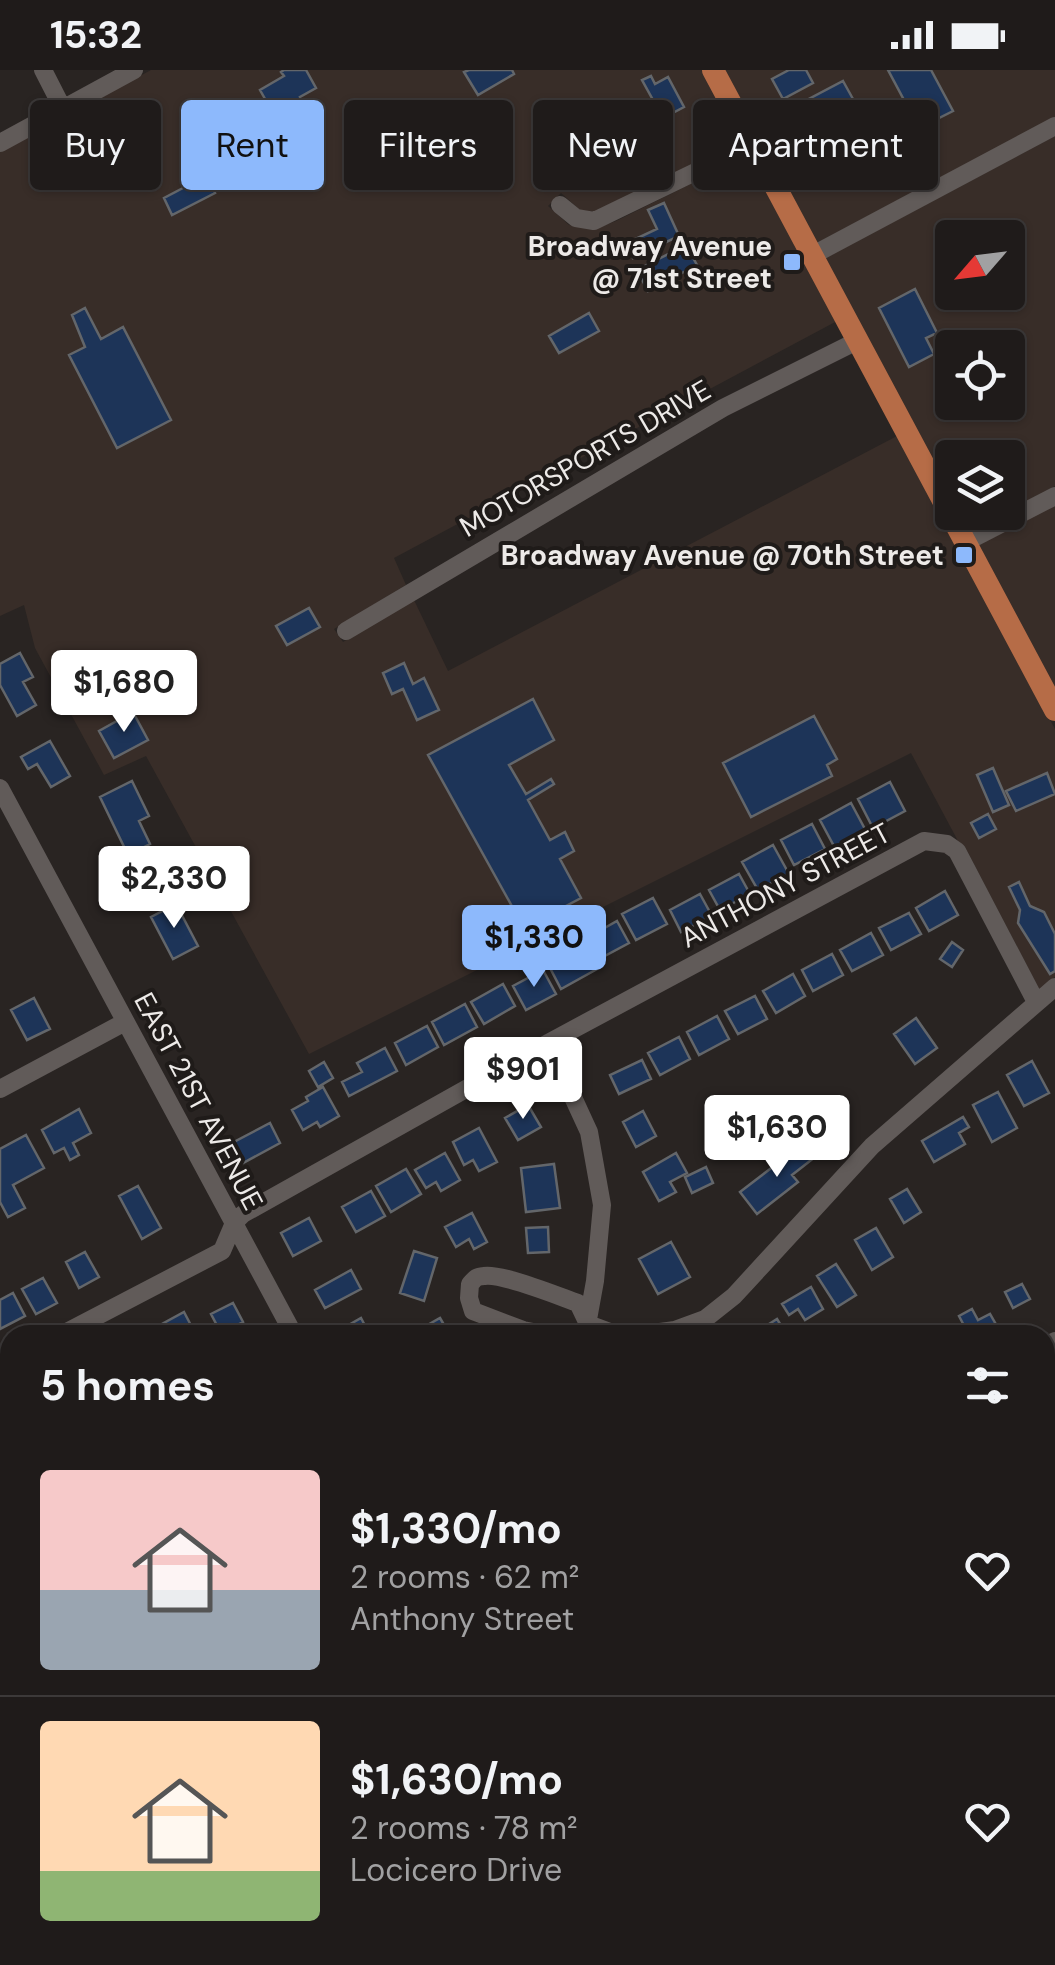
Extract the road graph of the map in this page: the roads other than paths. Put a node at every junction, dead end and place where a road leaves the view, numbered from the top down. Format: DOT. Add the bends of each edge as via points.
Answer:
graph roads {
  1 [pos="43,70"];
  2 [pos="134,70"];
  3 [pos="713,70"];
  4 [pos="59,100"];
  5 [pos="80,100"];
  6 [pos="730,100"];
  7 [pos="1055,126"];
  8 [pos="30,128"];
  9 [pos="0,144"];
  10 [pos="693,173"];
  11 [pos="778,190"];
  12 [pos="560,204"];
  13 [pos="813,255"];
  14 [pos="857,341"];
  15 [pos="1055,496"];
  16 [pos="964,543"];
  17 [pos="346,631"];
  18 [pos="1055,710"];
  19 [pos="0,788"];
  20 [pos="1055,987"];
  21 [pos="1036,1002"];
  22 [pos="126,1022"];
  23 [pos="548,1043"];
  24 [pos="0,1089"];
  25 [pos="234,1223"];
  26 [pos="81,1325"];
  27 [pos="289,1325"];
  28 [pos="510,1325"];
  29 [pos="582,1325"];
  30 [pos="584,1325"];
  31 [pos="689,1325"];
  1 -- 4 [label="street"];
  2 -- 5 [label="street"];
  3 -- 6 [label="main road"];
  7 -- 13 [label="street"];
  8 -- 9 [label="street"];
  10 -- 12 [label="street" via="594,221 576,218"];
  11 -- 13 [label="main road"];
  13 -- 14 [label="main road"];
  14 -- 16 [label="main road"];
  14 -- 17 [label="street, MOTORSPORTS DRIVE" via="723,408"];
  15 -- 16 [label="street"];
  16 -- 18 [label="main road"];
  19 -- 22 [label="street, EAST 21ST AVENUE"];
  20 -- 21 [label="street"];
  21 -- 23 [label="street, ANTHONY STREET" via="956,852 924,842"];
  21 -- 31 [label="street" via="872,1146 734,1296"];
  22 -- 24 [label="street"];
  22 -- 25 [label="street, EAST 21ST AVENUE"];
  23 -- 25 [label="street, ANTHONY STREET"];
  23 -- 30 [label="street" via="590,1132 602,1205"];
  25 -- 26 [label="street, ANTHONY STREET" via="222,1251"];
  25 -- 27 [label="street, EAST 21ST AVENUE"];
  28 -- 29 [label="street" via="473,1311 470,1284 479,1276 578,1303"];
}
